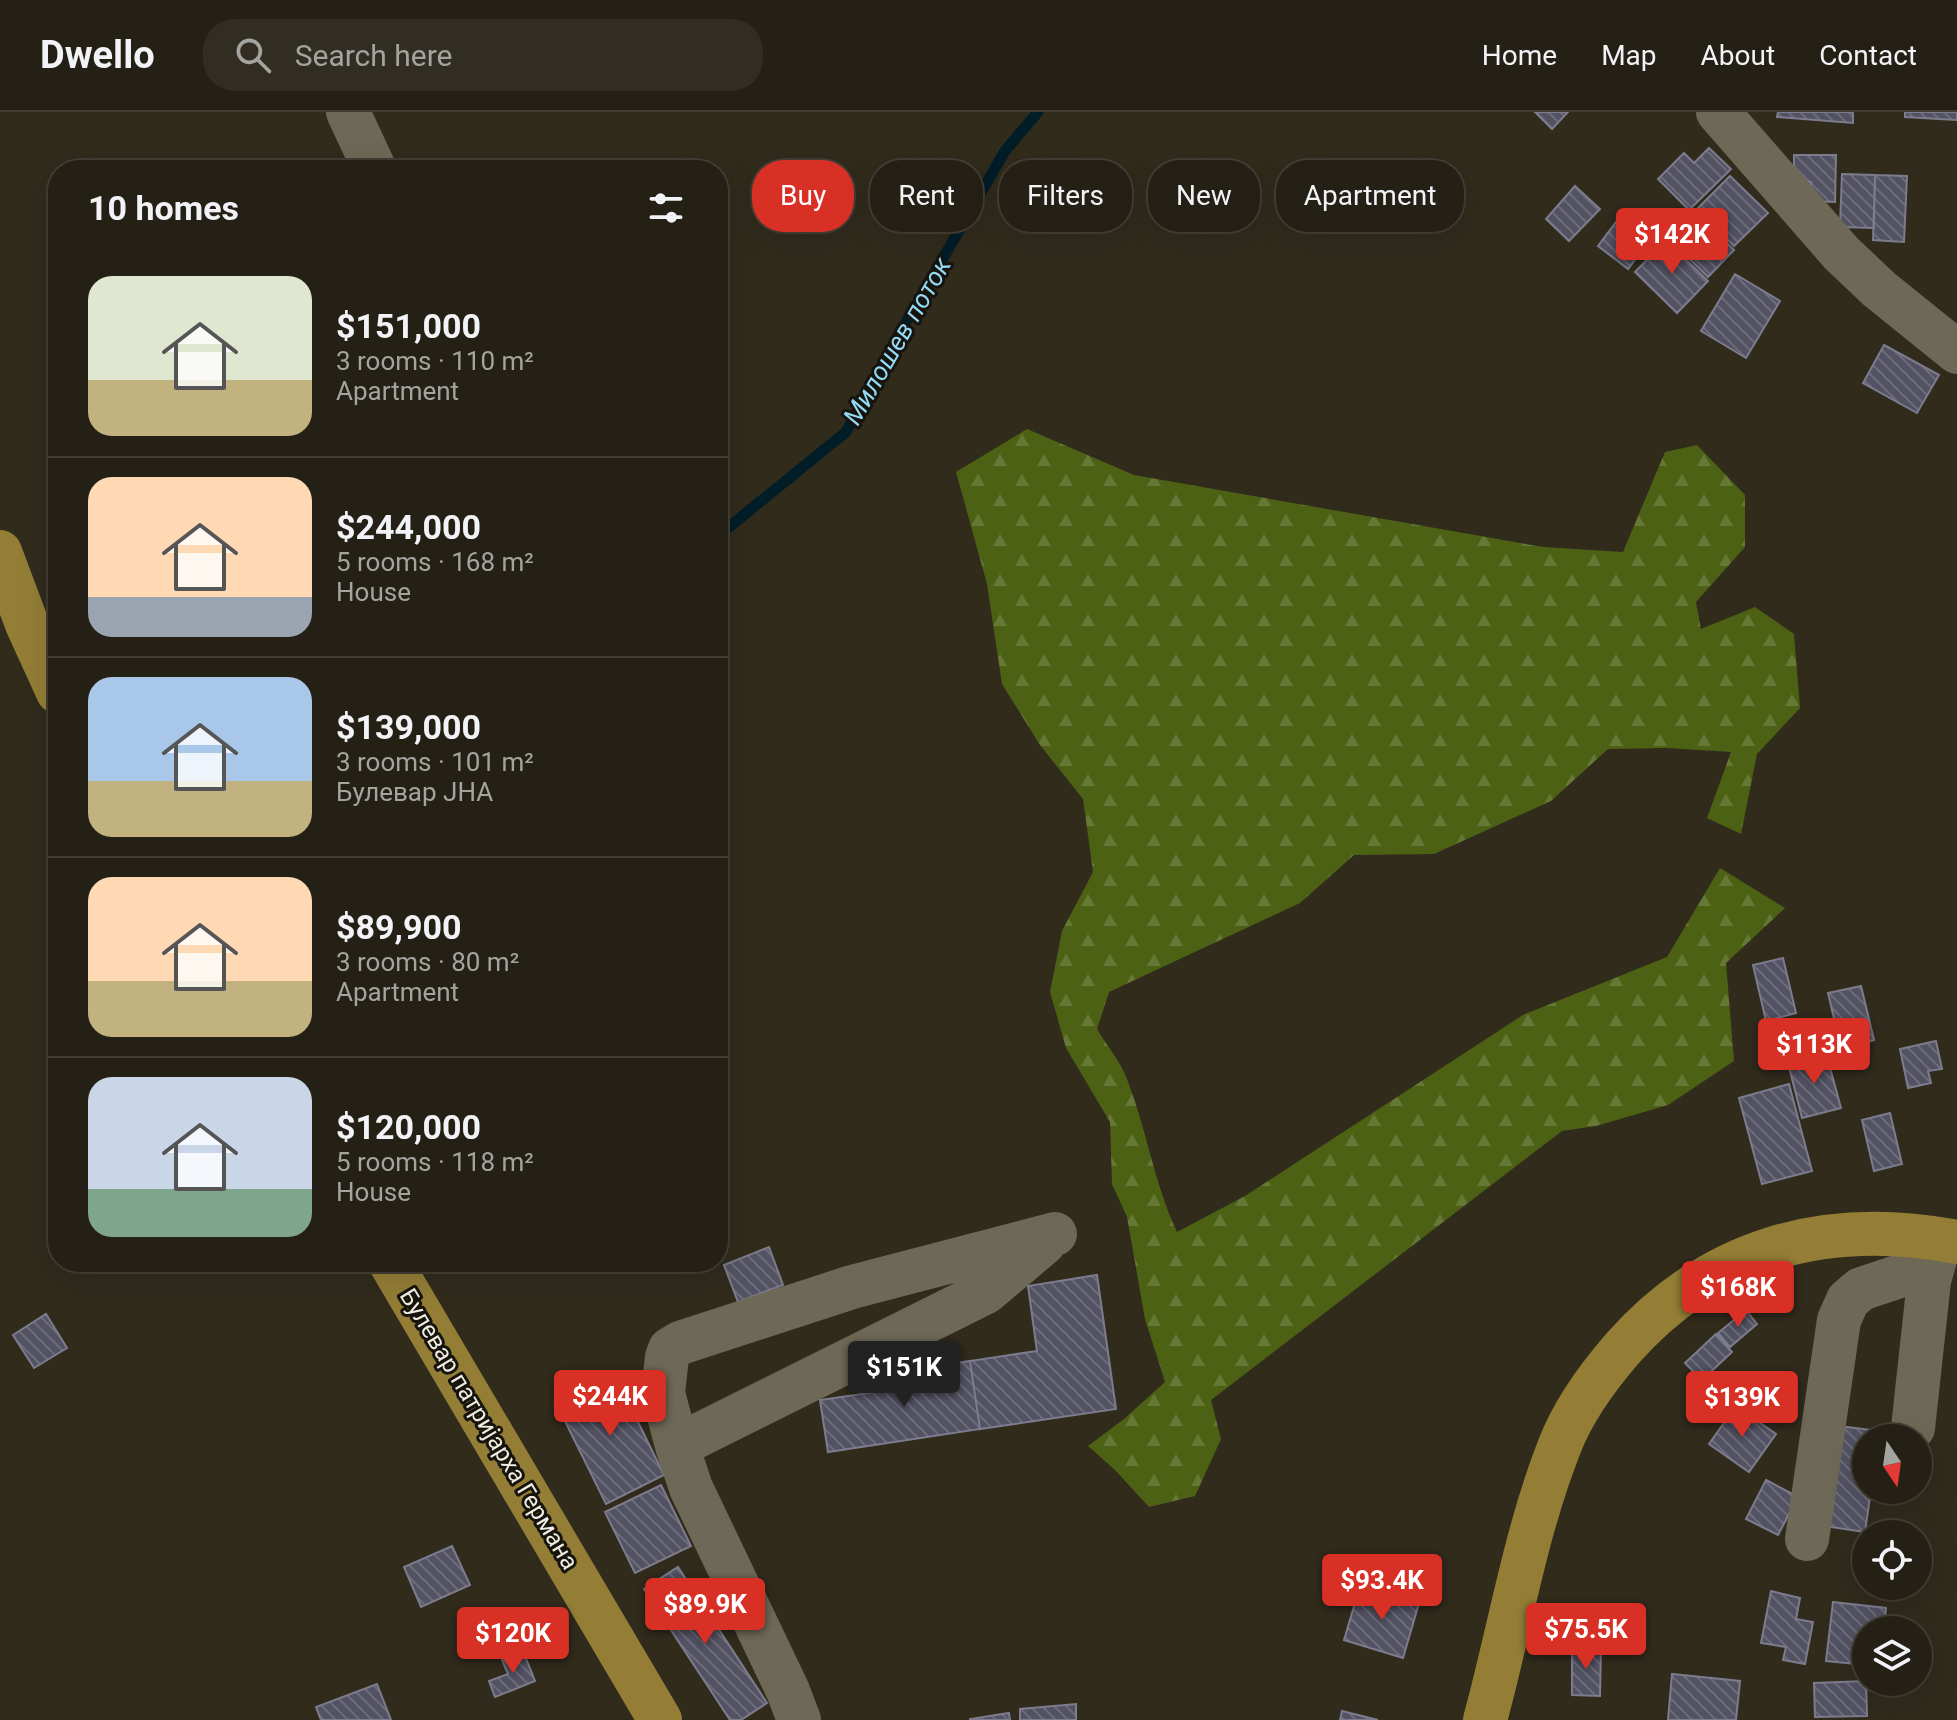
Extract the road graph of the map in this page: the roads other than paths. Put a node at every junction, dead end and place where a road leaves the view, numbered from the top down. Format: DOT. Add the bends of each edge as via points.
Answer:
graph roads {
  1 [pos="348,112"];
  2 [pos="1718,112"];
  3 [pos="370,160"];
  4 [pos="1957,352"];
  5 [pos="0,552"];
  6 [pos="48,670"];
  7 [pos="1944,1248"];
  8 [pos="396,1272"];
  9 [pos="1913,1424"];
  10 [pos="677,1446"];
  11 [pos="1807,1539"];
  12 [pos="660,1720"];
  13 [pos="799,1720"];
  14 [pos="1485,1720"];
  1 -- 3 [label="street"];
  2 -- 4 [label="street" via="1841,253"];
  5 -- 6 [label="main road"];
  7 -- 9 [label="street" via="1929,1281"];
  7 -- 11 [label="street" via="1848,1300 1839,1320"];
  7 -- 14 [label="main road" via="1862,1233 1791,1244 1719,1269 1645,1324 1590,1387 1561,1443 1537,1515"];
  8 -- 12 [label="main road, Булевар патријарха Германа"];
  10 -- 10 [label="street" via="986,1292 1055,1234 852,1287 680,1343 667,1357 663,1393"];
  10 -- 13 [label="street" via="691,1488"];
}
